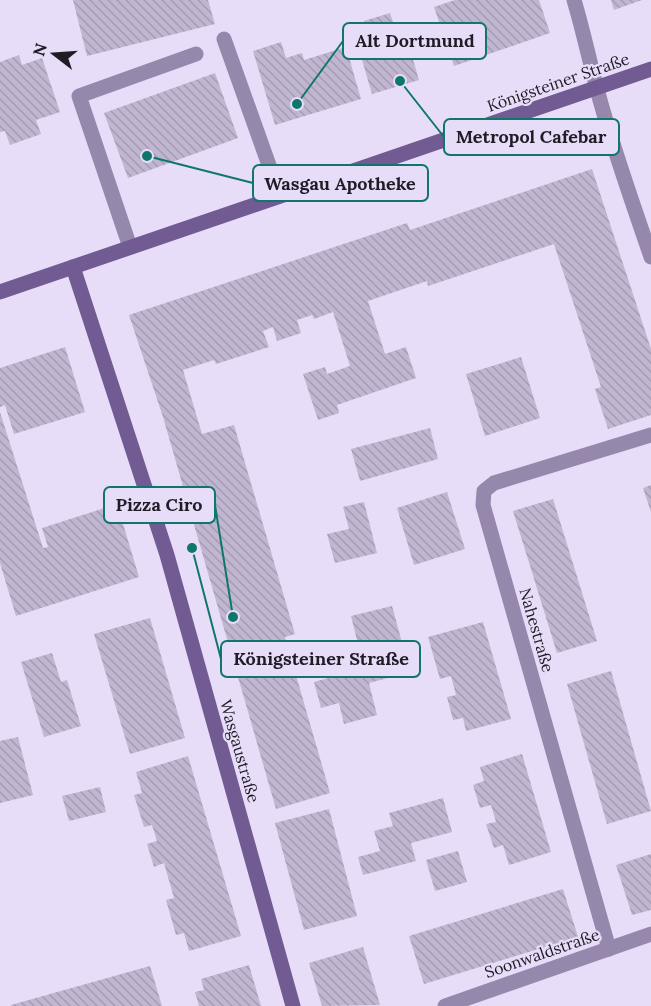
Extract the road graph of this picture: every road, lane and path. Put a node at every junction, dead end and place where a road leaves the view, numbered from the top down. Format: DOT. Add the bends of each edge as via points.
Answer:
graph roads {
  1 [pos="574,0"];
  2 [pos="225,39"];
  3 [pos="196,54"];
  4 [pos="651,69"];
  5 [pos="596,88"];
  6 [pos="280,196"];
  7 [pos="130,247"];
  8 [pos="651,257"];
  9 [pos="73,267"];
  10 [pos="0,292"];
  11 [pos="651,435"];
  12 [pos="651,934"];
  13 [pos="609,949"];
  14 [pos="293,1006"];
  15 [pos="445,1006"];
  1 -- 5 [label="street"];
  2 -- 6 [label="street"];
  3 -- 7 [label="street" via="79,96"];
  4 -- 5 [label="street, Königsteiner Straße"];
  5 -- 6 [label="street, Königsteiner Straße"];
  5 -- 8 [label="street"];
  6 -- 7 [label="street, Königsteiner Straße"];
  7 -- 9 [label="street, Königsteiner Straße"];
  9 -- 10 [label="street, Königsteiner Straße"];
  9 -- 14 [label="street, Wasgaustraße" via="167,555"];
  11 -- 13 [label="street, Nahestraße" via="494,483 484,491 483,505"];
  12 -- 13 [label="street, Soonwaldstraße"];
  13 -- 15 [label="street, Soonwaldstraße"];
}
